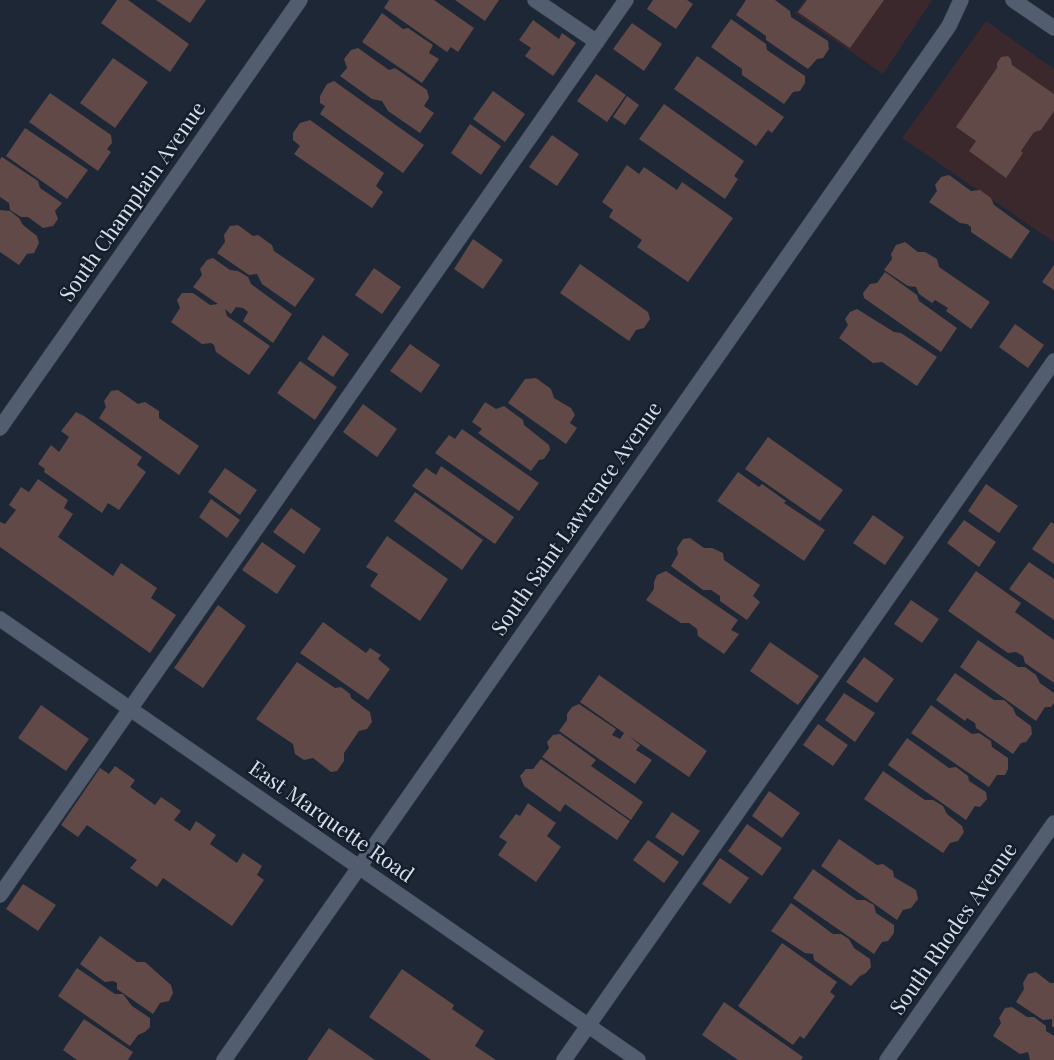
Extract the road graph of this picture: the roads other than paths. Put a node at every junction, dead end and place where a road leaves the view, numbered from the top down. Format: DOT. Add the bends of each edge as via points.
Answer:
graph roads {
  1 [pos="300,0"];
  2 [pos="535,0"];
  3 [pos="626,0"];
  4 [pos="961,0"];
  5 [pos="1013,0"];
  6 [pos="1054,28"];
  7 [pos="597,42"];
  8 [pos="1054,361"];
  9 [pos="0,428"];
  10 [pos="0,619"];
  11 [pos="130,709"];
  12 [pos="1054,823"];
  13 [pos="359,867"];
  14 [pos="0,896"];
  15 [pos="589,1025"];
  16 [pos="224,1060"];
  17 [pos="564,1060"];
  18 [pos="639,1060"];
  19 [pos="887,1060"];
  1 -- 9 [label="street, South Champlain Avenue"];
  2 -- 7 [label="street"];
  3 -- 7 [label="street"];
  4 -- 13 [label="street, South Saint Lawrence Avenue" via="949,26"];
  5 -- 6 [label="street"];
  7 -- 11 [label="street"];
  8 -- 15 [label="street"];
  10 -- 11 [label="street, East Marquette Road"];
  11 -- 13 [label="street, East Marquette Road"];
  11 -- 14 [label="street"];
  12 -- 19 [label="street, South Rhodes Avenue"];
  13 -- 15 [label="street, East Marquette Road"];
  13 -- 16 [label="street, South Saint Lawrence Avenue"];
  15 -- 17 [label="street"];
  15 -- 18 [label="street, East Marquette Road"];
}
